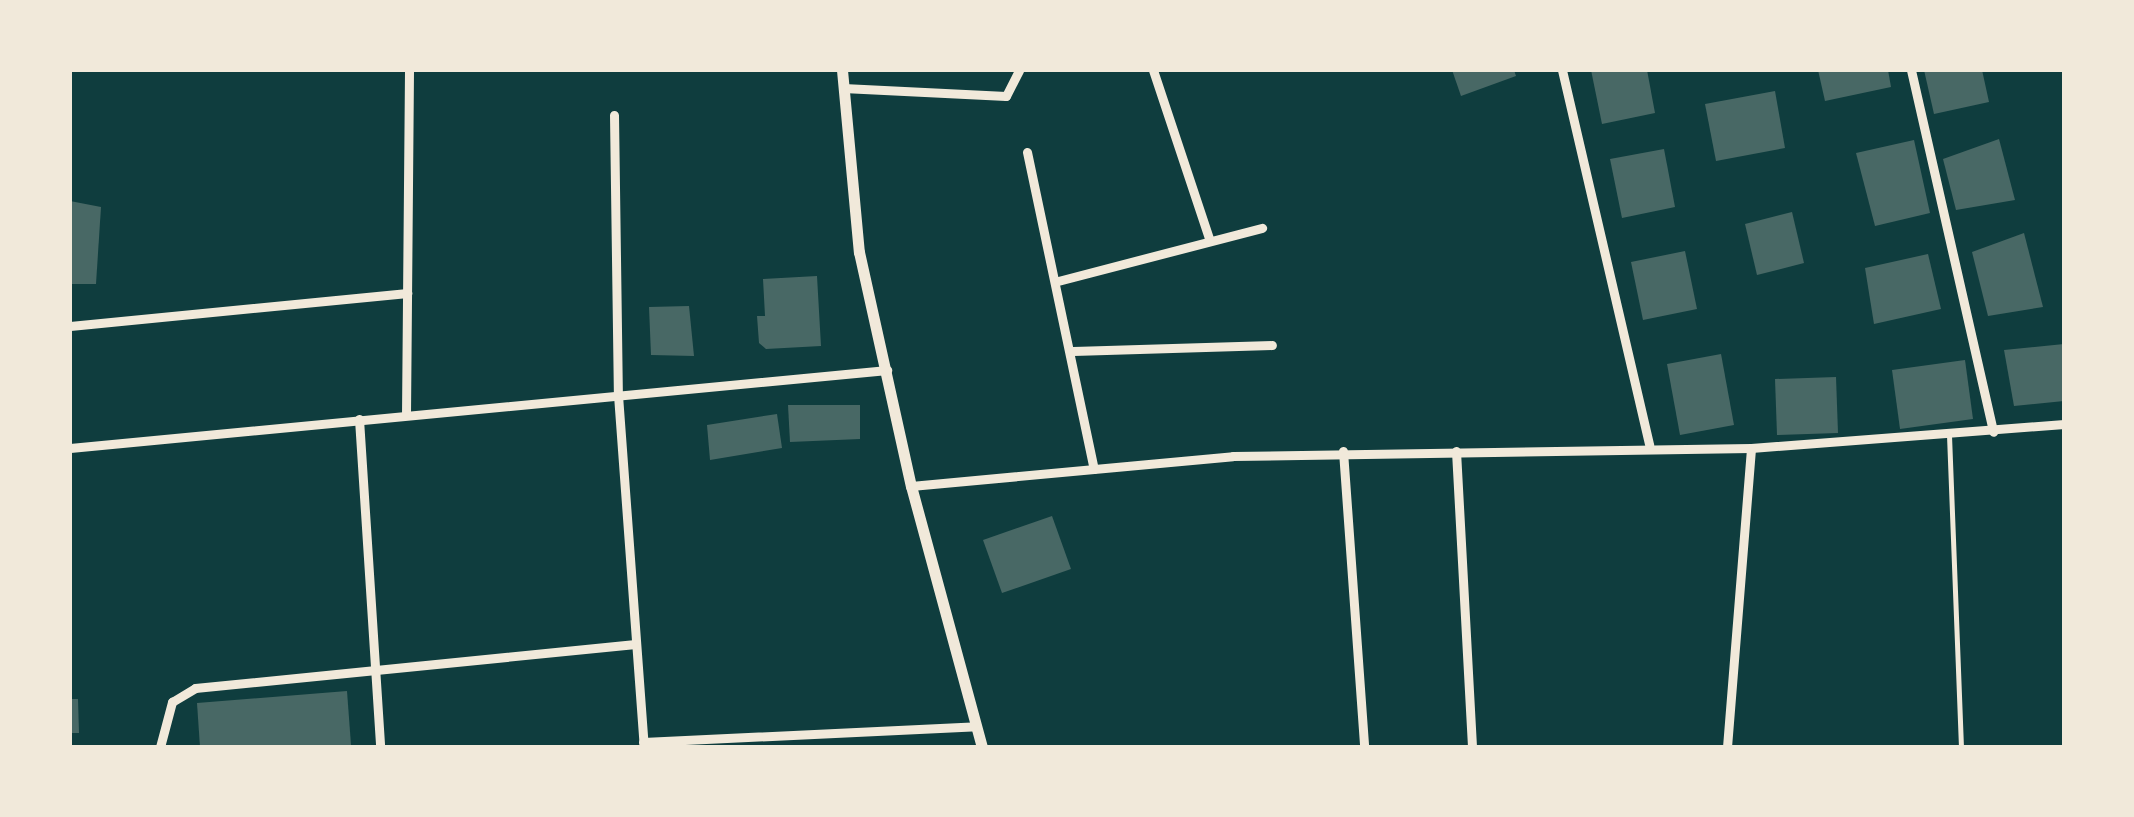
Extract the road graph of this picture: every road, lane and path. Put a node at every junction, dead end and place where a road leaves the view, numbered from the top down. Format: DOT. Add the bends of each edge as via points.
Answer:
graph roads {
  1 [pos="410,70"];
  2 [pos="842,70"];
  3 [pos="1019,70"];
  4 [pos="1153,70"];
  5 [pos="1562,70"];
  6 [pos="1911,70"];
  7 [pos="843,88"];
  8 [pos="614,115"];
  9 [pos="1027,152"];
  10 [pos="1262,228"];
  11 [pos="1209,238"];
  12 [pos="1058,280"];
  13 [pos="406,292"];
  14 [pos="70,326"];
  15 [pos="1272,346"];
  16 [pos="1073,352"];
  17 [pos="887,370"];
  18 [pos="618,395"];
  19 [pos="406,415"];
  20 [pos="359,419"];
  21 [pos="2064,424"];
  22 [pos="1993,432"];
  23 [pos="1949,435"];
  24 [pos="1649,445"];
  25 [pos="70,448"];
  26 [pos="1751,448"];
  27 [pos="1456,450"];
  28 [pos="1343,452"];
  29 [pos="1094,469"];
  30 [pos="911,486"];
  31 [pos="633,644"];
  32 [pos="375,667"];
  33 [pos="978,726"];
  34 [pos="643,744"];
  35 [pos="160,747"];
  36 [pos="380,747"];
  37 [pos="982,747"];
  38 [pos="1364,747"];
  39 [pos="1472,747"];
  40 [pos="1727,747"];
  41 [pos="1961,747"];
  1 -- 13 [label="street"];
  2 -- 7 [label="street"];
  3 -- 7 [label="street" via="1006,96"];
  4 -- 11 [label="street"];
  5 -- 24 [label="street"];
  6 -- 22 [label="street"];
  7 -- 17 [label="street" via="852,206"];
  8 -- 18 [label="street"];
  9 -- 12 [label="street"];
  10 -- 11 [label="street"];
  11 -- 12 [label="street"];
  12 -- 16 [label="street"];
  13 -- 14 [label="street"];
  13 -- 19 [label="street"];
  15 -- 16 [label="street"];
  16 -- 29 [label="street"];
  17 -- 18 [label="street"];
  17 -- 30 [label="street"];
  18 -- 19 [label="street"];
  18 -- 31 [label="street"];
  19 -- 20 [label="street"];
  20 -- 25 [label="street"];
  20 -- 32 [label="street"];
  21 -- 22 [label="street"];
  22 -- 23 [label="street"];
  23 -- 26 [label="street"];
  23 -- 41 [label="lane"];
  24 -- 26 [label="street"];
  24 -- 27 [label="street"];
  26 -- 40 [label="street"];
  27 -- 28 [label="street"];
  27 -- 39 [label="street"];
  28 -- 29 [label="street"];
  28 -- 38 [label="street"];
  29 -- 30 [label="street"];
  30 -- 33 [label="street"];
  31 -- 32 [label="street"];
  31 -- 34 [label="street"];
  32 -- 35 [label="street" via="182,692 162,723"];
  32 -- 36 [label="street"];
  33 -- 34 [label="street"];
  33 -- 37 [label="street"];
}
